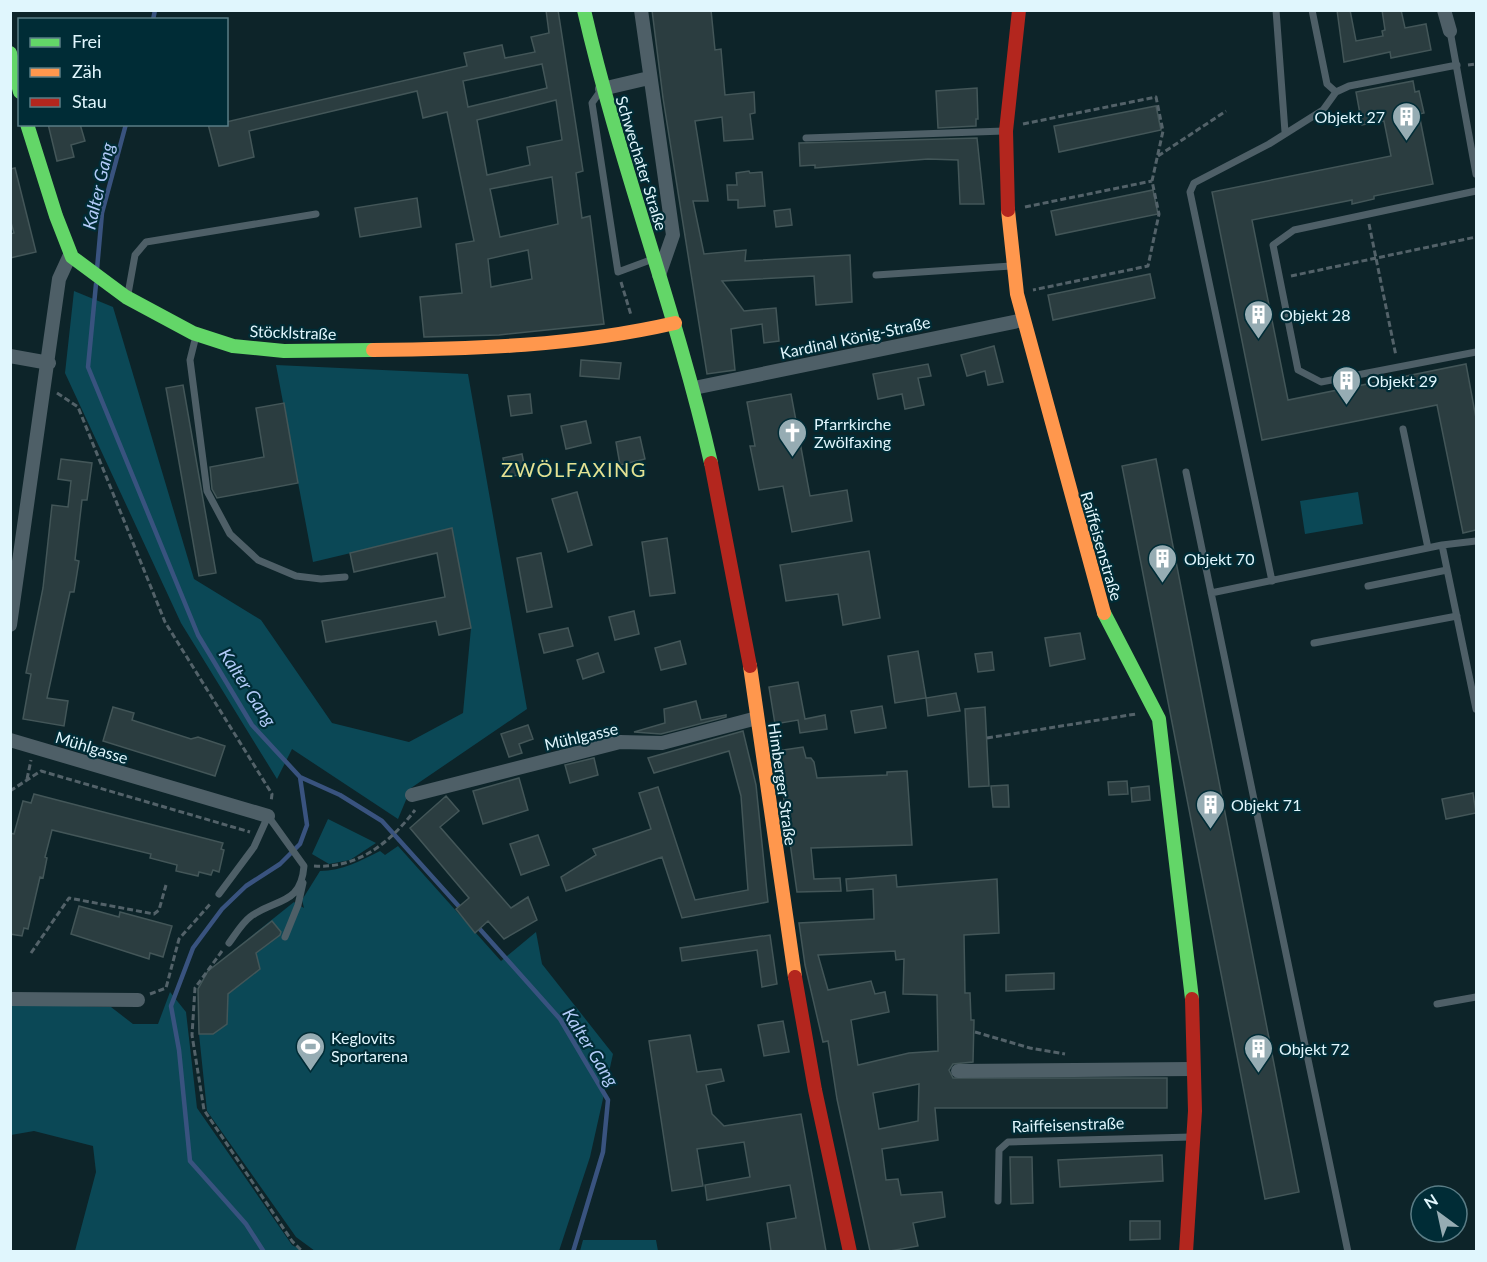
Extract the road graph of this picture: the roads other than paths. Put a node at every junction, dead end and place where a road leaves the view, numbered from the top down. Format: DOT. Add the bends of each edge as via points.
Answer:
graph roads {
  1 [pos="584,10"];
  2 [pos="641,10"];
  3 [pos="1019,10"];
  4 [pos="1276,10"];
  5 [pos="1312,10"];
  6 [pos="1444,10"];
  7 [pos="1450,31"];
  8 [pos="10,53"];
  9 [pos="1457,65"];
  10 [pos="649,78"];
  11 [pos="18,84"];
  12 [pos="602,89"];
  13 [pos="1336,92"];
  14 [pos="28,126"];
  15 [pos="1006,129"];
  16 [pos="1285,132"];
  17 [pos="806,138"];
  18 [pos="1476,174"];
  19 [pos="1476,191"];
  20 [pos="316,214"];
  21 [pos="70,255"];
  22 [pos="654,258"];
  23 [pos="1012,266"];
  24 [pos="659,275"];
  25 [pos="876,276"];
  26 [pos="127,297"];
  27 [pos="1023,320"];
  28 [pos="675,324"];
  29 [pos="197,333"];
  30 [pos="1476,352"];
  31 [pos="10,356"];
  32 [pos="49,363"];
  33 [pos="694,388"];
  34 [pos="1403,429"];
  35 [pos="1186,472"];
  36 [pos="1476,541"];
  37 [pos="1442,545"];
  38 [pos="1428,548"];
  39 [pos="1447,570"];
  40 [pos="345,576"];
  41 [pos="1272,581"];
  42 [pos="1368,586"];
  43 [pos="1211,593"];
  44 [pos="1457,616"];
  45 [pos="10,625"];
  46 [pos="1314,643"];
  47 [pos="1476,709"];
  48 [pos="757,718"];
  49 [pos="10,740"];
  50 [pos="412,795"];
  51 [pos="268,816"];
  52 [pos="303,883"];
  53 [pos="219,894"];
  54 [pos="285,937"];
  55 [pos="229,943"];
  56 [pos="1476,998"];
  57 [pos="10,999"];
  58 [pos="138,1000"];
  59 [pos="1437,1004"];
  60 [pos="1192,1069"];
  61 [pos="958,1071"];
  62 [pos="1193,1137"];
  63 [pos="998,1201"];
  64 [pos="850,1251"];
  65 [pos="1186,1251"];
  66 [pos="1348,1251"];
  1 -- 12 [label="street, Schwechater Straße"];
  2 -- 10 [label="street"];
  3 -- 15 [label="street, Raiffeisenstraße"];
  4 -- 16 [label="lane"];
  5 -- 13 [label="lane" via="1327,84"];
  6 -- 7 [label="street"];
  7 -- 9 [label="lane"];
  8 -- 11 [label="street"];
  9 -- 13 [label="lane" via="1348,86"];
  9 -- 18 [label="lane"];
  10 -- 12 [label="street"];
  10 -- 24 [label="street" via="673,235"];
  12 -- 22 [label="street, Schwechater Straße"];
  12 -- 22 [label="lane" via="592,103 618,272"];
  13 -- 16 [label="lane" via="1323,110"];
  14 -- 21 [label="street"];
  15 -- 17 [label="lane"];
  15 -- 23 [label="street, Raiffeisenstraße"];
  16 -- 41 [label="lane" via="1199,179 1190,192"];
  19 -- 30 [label="lane" via="1294,230 1273,245 1298,370 1321,382"];
  20 -- 26 [label="lane" via="146,242 135,255"];
  21 -- 26 [label="street, Stöcklstraße"];
  21 -- 32 [label="street" via="59,279"];
  22 -- 24 [label="street, Schwechater Straße"];
  23 -- 25 [label="lane"];
  23 -- 27 [label="street, Raiffeisenstraße"];
  24 -- 28 [label="street, Schwechater Straße"];
  26 -- 29 [label="street, Stöcklstraße"];
  27 -- 33 [label="street, Kardinal König-Straße"];
  27 -- 60 [label="street, Raiffeisenstraße" via="1100,605 1159,719 1193,1006"];
  28 -- 29 [label="street, Stöcklstraße" via="582,341 453,349 271,351 232,345"];
  28 -- 33 [label="street, Himberger Straße"];
  29 -- 40 [label="lane" via="189,360 207,491 230,534 258,560 296,576"];
  31 -- 32 [label="street"];
  32 -- 45 [label="street"];
  33 -- 48 [label="street, Himberger Straße" via="722,518"];
  34 -- 38 [label="lane"];
  35 -- 43 [label="lane"];
  36 -- 37 [label="lane"];
  37 -- 38 [label="lane"];
  37 -- 39 [label="lane"];
  38 -- 41 [label="lane"];
  39 -- 42 [label="lane"];
  39 -- 44 [label="lane"];
  41 -- 43 [label="lane"];
  43 -- 66 [label="lane"];
  44 -- 46 [label="lane"];
  44 -- 47 [label="lane"];
  48 -- 50 [label="street, Mühlgasse" via="662,743 620,742"];
  48 -- 64 [label="street, Himberger Straße" via="785,922 815,1090"];
  49 -- 51 [label="street, Mühlgasse"];
  51 -- 52 [label="lane" via="304,866"];
  51 -- 53 [label="lane" via="254,847"];
  52 -- 54 [label="lane"];
  52 -- 55 [label="lane" via="289,897 249,917"];
  56 -- 59 [label="lane"];
  57 -- 58 [label="street"];
  60 -- 61 [label="street"];
  60 -- 62 [label="street, Raiffeisenstraße"];
  62 -- 63 [label="lane, Raiffeisenstraße" via="1008,1142 999,1150"];
  62 -- 65 [label="street, Raiffeisenstraße"];
}
